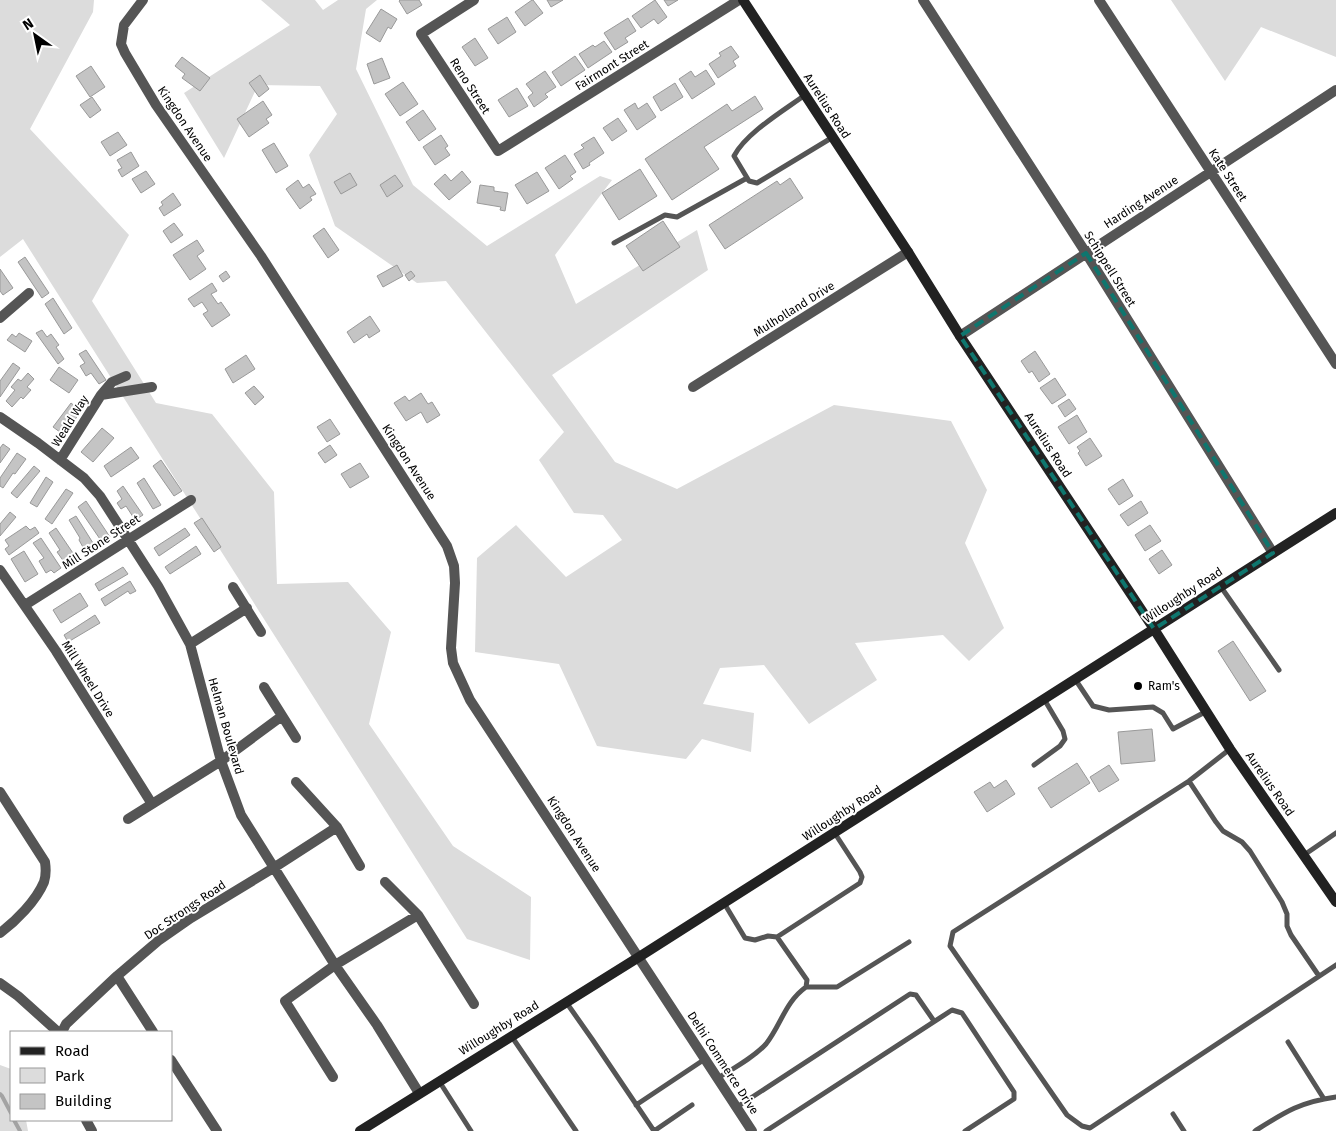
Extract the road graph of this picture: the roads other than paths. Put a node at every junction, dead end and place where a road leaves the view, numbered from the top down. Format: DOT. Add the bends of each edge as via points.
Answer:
graph roads {
  1 [pos="143,0"];
  2 [pos="474,0"];
  3 [pos="741,0"];
  4 [pos="923,0"];
  5 [pos="1099,0"];
  6 [pos="1336,91"];
  7 [pos="805,95"];
  8 [pos="832,137"];
  9 [pos="498,151"];
  10 [pos="1210,172"];
  11 [pos="747,178"];
  12 [pos="614,243"];
  13 [pos="908,252"];
  14 [pos="1086,253"];
  15 [pos="29,293"];
  16 [pos="0,318"];
  17 [pos="960,336"];
  18 [pos="1336,364"];
  19 [pos="126,376"];
  20 [pos="152,387"];
  21 [pos="693,387"];
  22 [pos="101,395"];
  23 [pos="0,417"];
  24 [pos="60,460"];
  25 [pos="190,500"];
  26 [pos="1336,513"];
  27 [pos="128,539"];
  28 [pos="1273,553"];
  29 [pos="0,570"];
  30 [pos="1220,586"];
  31 [pos="233,587"];
  32 [pos="25,605"];
  33 [pos="247,608"];
  34 [pos="1154,629"];
  35 [pos="261,632"];
  36 [pos="190,644"];
  37 [pos="1279,670"];
  38 [pos="1075,679"];
  39 [pos="264,687"];
  40 [pos="1044,699"];
  41 [pos="1206,711"];
  42 [pos="282,716"];
  43 [pos="296,738"];
  44 [pos="1230,749"];
  45 [pos="220,761"];
  46 [pos="1034,765"];
  47 [pos="296,782"];
  48 [pos="1189,782"];
  49 [pos="0,792"];
  50 [pos="152,804"];
  51 [pos="128,819"];
  52 [pos="337,827"];
  53 [pos="834,832"];
  54 [pos="1336,833"];
  55 [pos="1304,854"];
  56 [pos="360,866"];
  57 [pos="275,867"];
  58 [pos="385,882"];
  59 [pos="1336,902"];
  60 [pos="723,903"];
  61 [pos="418,915"];
  62 [pos="0,933"];
  63 [pos="777,937"];
  64 [pos="909,942"];
  65 [pos="639,957"];
  66 [pos="336,965"];
  67 [pos="1336,965"];
  68 [pos="117,976"];
  69 [pos="1319,976"];
  70 [pos="0,983"];
  71 [pos="806,986"];
  72 [pos="566,1002"];
  73 [pos="474,1004"];
  74 [pos="672,1008"];
  75 [pos="934,1021"];
  76 [pos="59,1031"];
  77 [pos="61,1031"];
  78 [pos="152,1031"];
  79 [pos="511,1036"];
  80 [pos="1288,1042"];
  81 [pos="706,1059"];
  82 [pos="172,1062"];
  83 [pos="333,1077"];
  84 [pos="718,1078"];
  85 [pos="438,1081"];
  86 [pos="420,1092"];
  87 [pos="1336,1097"];
  88 [pos="1324,1099"];
  89 [pos="636,1105"];
  90 [pos="692,1106"];
  91 [pos="737,1107"];
  92 [pos="1173,1114"];
  93 [pos="216,1131"];
  94 [pos="360,1131"];
  95 [pos="471,1131"];
  96 [pos="576,1131"];
  97 [pos="654,1131"];
  98 [pos="752,1131"];
  99 [pos="766,1131"];
  100 [pos="965,1131"];
  101 [pos="1184,1131"];
  102 [pos="1255,1131"];
  1 -- 65 [label="street, Kingdon Avenue" via="124,25 120,44 156,105 261,256 447,546 455,574 453,663 470,700"];
  2 -- 9 [label="street, Reno Street" via="422,34"];
  3 -- 7 [label="street, Aurelius Road"];
  3 -- 9 [label="street, Fairmont Street"];
  4 -- 14 [label="street, Schippell Street"];
  5 -- 10 [label="street, Kate Street"];
  6 -- 10 [label="street, Harding Avenue"];
  7 -- 8 [label="street, Aurelius Road"];
  7 -- 11 [label="lane" via="762,126 737,150 734,156"];
  8 -- 11 [label="lane" via="757,183"];
  8 -- 13 [label="street, Aurelius Road"];
  10 -- 14 [label="street, Harding Avenue"];
  10 -- 18 [label="street, Kate Street"];
  11 -- 12 [label="lane" via="677,217 665,215"];
  13 -- 17 [label="street, Aurelius Road"];
  13 -- 21 [label="street, Mulholland Drive"];
  14 -- 17 [label="street, Harding Avenue"];
  14 -- 28 [label="street, Schippell Street"];
  15 -- 16 [label="street"];
  17 -- 34 [label="street, Aurelius Road"];
  19 -- 22 [label="street, Weald Way" via="112,382"];
  20 -- 22 [label="street, Weald Way"];
  22 -- 24 [label="street, Weald Way"];
  23 -- 24 [label="street, Helman Boulevard"];
  24 -- 27 [label="street, Helman Boulevard" via="84,478 100,496"];
  25 -- 27 [label="street, Mill Stone Street"];
  26 -- 28 [label="street, Willoughby Road"];
  27 -- 32 [label="street, Mill Stone Street"];
  27 -- 36 [label="street, Helman Boulevard"];
  28 -- 30 [label="street, Willoughby Road"];
  29 -- 32 [label="street, Mill Wheel Drive"];
  30 -- 34 [label="street, Willoughby Road"];
  30 -- 37 [label="lane"];
  31 -- 33 [label="street"];
  32 -- 50 [label="street, Mill Wheel Drive"];
  33 -- 35 [label="street"];
  33 -- 36 [label="street"];
  34 -- 38 [label="street, Willoughby Road"];
  34 -- 41 [label="street, Aurelius Road"];
  36 -- 45 [label="street, Helman Boulevard"];
  38 -- 40 [label="street, Willoughby Road"];
  38 -- 41 [label="lane" via="1093,706 1109,710 1153,707 1163,713 1173,729"];
  39 -- 42 [label="street"];
  40 -- 46 [label="lane" via="1065,739"];
  40 -- 53 [label="street, Willoughby Road"];
  41 -- 44 [label="street, Aurelius Road"];
  42 -- 43 [label="street"];
  42 -- 45 [label="street"];
  44 -- 48 [label="lane"];
  44 -- 55 [label="street, Aurelius Road"];
  45 -- 50 [label="street"];
  45 -- 57 [label="street, Helman Boulevard" via="241,815"];
  47 -- 52 [label="street"];
  48 -- 69 [label="lane" via="1223,831 1250,851 1282,902 1291,935"];
  48 -- 69 [label="lane" via="954,932 950,946 1067,1115 1090,1128"];
  49 -- 62 [label="street" via="45,862 46,870 44,881 24,912"];
  50 -- 51 [label="street"];
  52 -- 56 [label="street"];
  52 -- 57 [label="street, Doc Strongs Road"];
  53 -- 60 [label="street, Willoughby Road"];
  53 -- 63 [label="lane" via="860,872 860,882"];
  54 -- 55 [label="lane"];
  55 -- 59 [label="street, Aurelius Road"];
  57 -- 66 [label="street, Helman Boulevard"];
  57 -- 68 [label="street, Doc Strongs Road" via="191,918"];
  58 -- 61 [label="street"];
  60 -- 63 [label="lane" via="745,938"];
  60 -- 65 [label="street, Willoughby Road"];
  61 -- 66 [label="street"];
  61 -- 73 [label="street"];
  63 -- 71 [label="lane" via="807,980"];
  64 -- 71 [label="lane" via="837,987"];
  65 -- 72 [label="street, Willoughby Road"];
  65 -- 74 [label="street, Kingdon Avenue"];
  66 -- 83 [label="street" via="285,1001"];
  66 -- 86 [label="street, Helman Boulevard"];
  67 -- 69 [label="lane"];
  68 -- 77 [label="street, Doc Strongs Road"];
  68 -- 78 [label="street"];
  70 -- 76 [label="street"];
  71 -- 84 [label="lane" via="797,993 766,1043"];
  72 -- 79 [label="street, Willoughby Road"];
  72 -- 89 [label="lane"];
  74 -- 81 [label="street, Delhi Commerce Drive"];
  75 -- 91 [label="lane" via="916,995 910,994"];
  75 -- 99 [label="lane"];
  75 -- 100 [label="lane" via="952,1010 962,1013 1014,1092 1014,1100"];
  79 -- 85 [label="street, Willoughby Road"];
  79 -- 96 [label="lane"];
  80 -- 88 [label="lane"];
  81 -- 84 [label="street, Delhi Commerce Drive"];
  81 -- 89 [label="lane"];
  82 -- 93 [label="street"];
  84 -- 91 [label="street, Delhi Commerce Drive"];
  85 -- 86 [label="street, Willoughby Road"];
  85 -- 95 [label="lane"];
  86 -- 94 [label="street, Willoughby Road"];
  87 -- 88 [label="lane"];
  88 -- 102 [label="lane" via="1291,1109"];
  89 -- 97 [label="lane"];
  90 -- 97 [label="lane"];
  91 -- 98 [label="street, Delhi Commerce Drive"];
  92 -- 101 [label="lane"];
}
